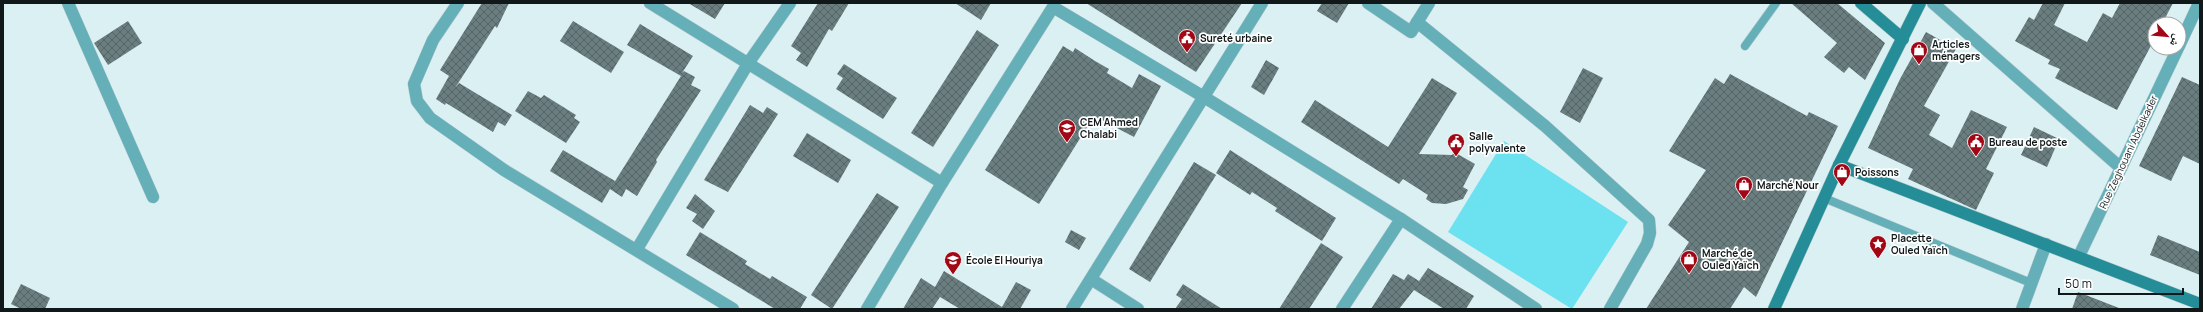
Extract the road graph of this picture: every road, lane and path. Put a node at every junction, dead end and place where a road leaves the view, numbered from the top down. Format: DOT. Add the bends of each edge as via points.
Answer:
graph roads {
  1 [pos="68,3"];
  2 [pos="458,3"];
  3 [pos="650,3"];
  4 [pos="790,3"];
  5 [pos="1262,3"];
  6 [pos="1368,3"];
  7 [pos="1429,3"];
  8 [pos="1776,3"];
  9 [pos="1861,3"];
  10 [pos="1920,3"];
  11 [pos="1933,3"];
  12 [pos="2199,3"];
  13 [pos="1050,5"];
  14 [pos="1418,22"];
  15 [pos="2187,28"];
  16 [pos="1903,39"];
  17 [pos="1745,46"];
  18 [pos="2174,56"];
  19 [pos="749,62"];
  20 [pos="1204,97"];
  21 [pos="1839,165"];
  22 [pos="2120,168"];
  23 [pos="942,183"];
  24 [pos="154,197"];
  25 [pos="1824,198"];
  26 [pos="1401,219"];
  27 [pos="2046,244"];
  28 [pos="637,249"];
  29 [pos="2079,256"];
  30 [pos="1091,280"];
  31 [pos="2031,283"];
  32 [pos="2200,304"];
  33 [pos="733,309"];
  34 [pos="867,309"];
  35 [pos="1072,309"];
  36 [pos="1138,309"];
  37 [pos="1342,309"];
  38 [pos="1536,309"];
  39 [pos="1610,309"];
  40 [pos="1774,309"];
  41 [pos="2022,309"];
  1 -- 24 [label="street"];
  2 -- 28 [label="street" via="433,40 414,84 417,101 430,118 504,170"];
  3 -- 19 [label="street"];
  4 -- 19 [label="street"];
  5 -- 20 [label="street"];
  6 -- 14 [label="street" via="1411,32"];
  7 -- 14 [label="street"];
  8 -- 17 [label="lane"];
  9 -- 16 [label="street"];
  10 -- 16 [label="street"];
  11 -- 22 [label="street"];
  12 -- 15 [label="street, Rue Zeghouani Abdelkader"];
  13 -- 20 [label="street"];
  13 -- 23 [label="street"];
  14 -- 39 [label="street" via="1545,126 1649,220 1650,233 1646,244"];
  16 -- 21 [label="street"];
  18 -- 22 [label="street, Rue Zeghouani Abdelkader"];
  19 -- 23 [label="street"];
  19 -- 28 [label="street"];
  20 -- 26 [label="street"];
  20 -- 30 [label="street"];
  21 -- 25 [label="street"];
  21 -- 27 [label="street"];
  22 -- 29 [label="street, Rue Zeghouani Abdelkader"];
  23 -- 34 [label="street"];
  25 -- 31 [label="lane"];
  25 -- 40 [label="street"];
  26 -- 37 [label="street"];
  26 -- 38 [label="street"];
  27 -- 29 [label="street"];
  27 -- 31 [label="street"];
  28 -- 33 [label="street"];
  29 -- 32 [label="street"];
  30 -- 35 [label="street"];
  30 -- 36 [label="street"];
  31 -- 41 [label="street"];
}
